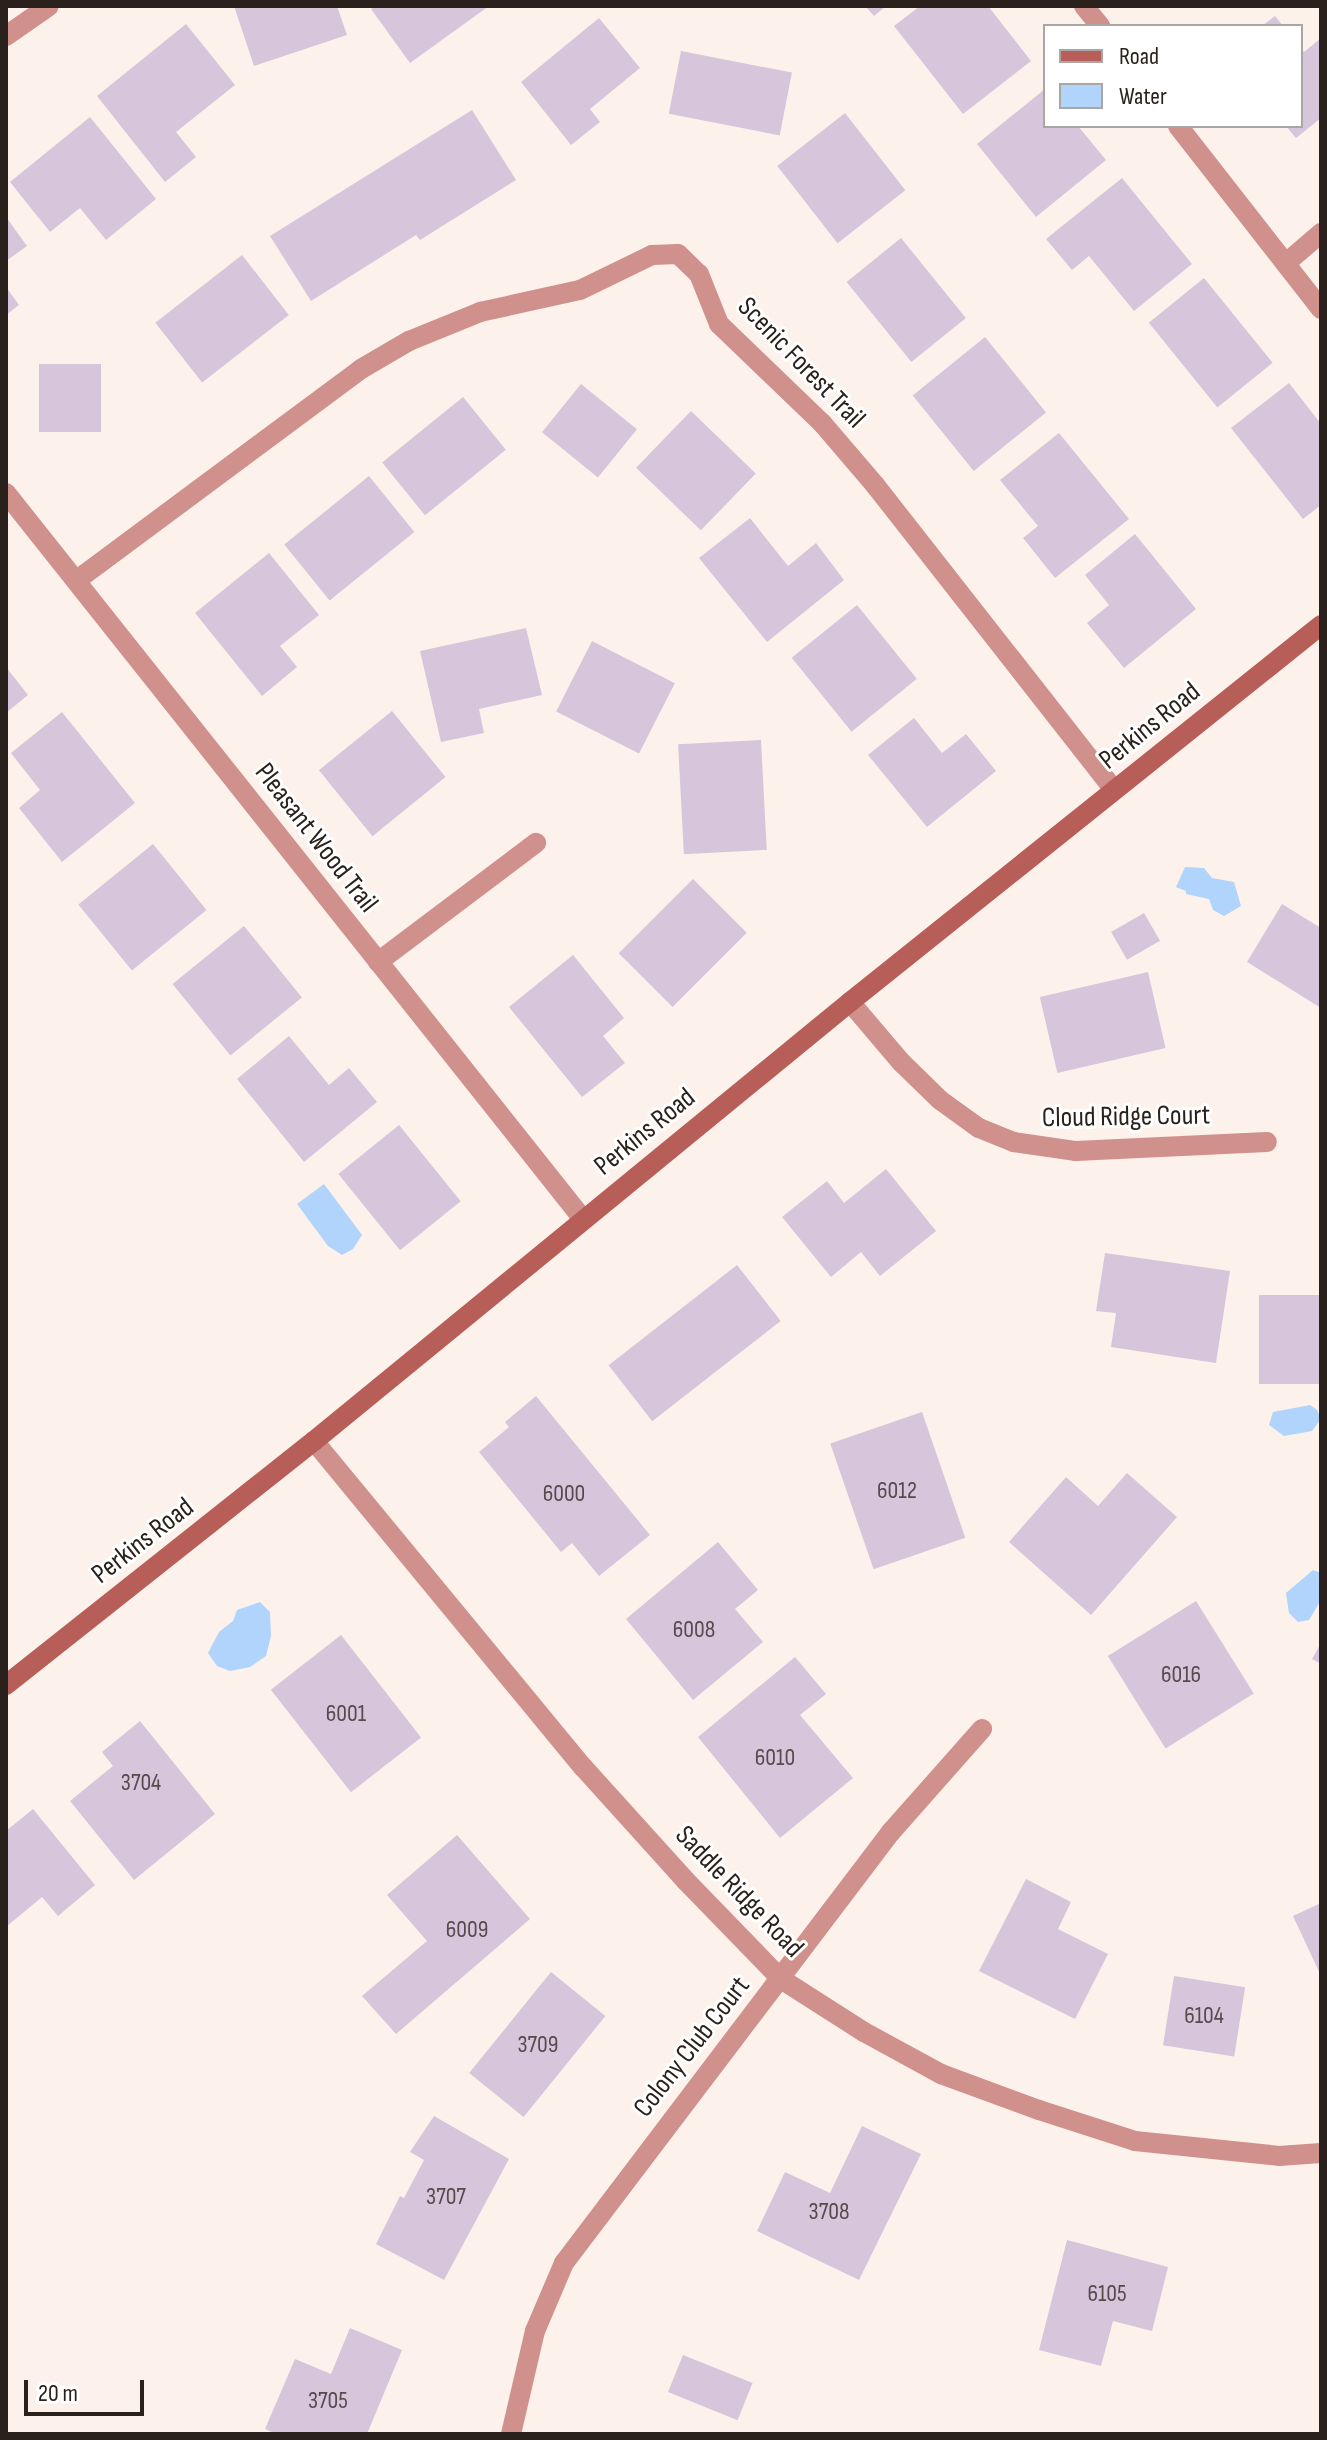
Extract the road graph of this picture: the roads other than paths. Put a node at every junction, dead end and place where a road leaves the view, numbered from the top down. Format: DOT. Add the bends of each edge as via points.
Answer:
graph roads {
  1 [pos="49,6"];
  2 [pos="1084,6"];
  3 [pos="1098,24"];
  4 [pos="6,36"];
  5 [pos="1180,128"];
  6 [pos="1321,233"];
  7 [pos="1286,263"];
  8 [pos="1321,309"];
  9 [pos="6,493"];
  10 [pos="77,580"];
  11 [pos="1321,625"];
  12 [pos="1114,790"];
  13 [pos="536,843"];
  14 [pos="378,962"];
  15 [pos="850,1002"];
  16 [pos="1267,1142"];
  17 [pos="582,1218"];
  18 [pos="314,1441"];
  19 [pos="6,1685"];
  20 [pos="982,1729"];
  21 [pos="781,1979"];
  22 [pos="1321,2153"];
  23 [pos="511,2434"];
  1 -- 4 [label="street"];
  2 -- 3 [label="street"];
  5 -- 7 [label="street"];
  6 -- 7 [label="street"];
  7 -- 8 [label="street"];
  9 -- 10 [label="street, Pleasant Wood Trail"];
  10 -- 12 [label="street, Scenic Forest Trail" via="361,369 409,341 480,312 580,290 652,255 678,254 699,274 719,324 857,464"];
  10 -- 14 [label="street, Pleasant Wood Trail"];
  11 -- 12 [label="main road, Perkins Road"];
  12 -- 15 [label="main road, Perkins Road"];
  13 -- 14 [label="street"];
  14 -- 17 [label="street, Pleasant Wood Trail"];
  15 -- 16 [label="street, Cloud Ridge Court" via="940,1100 979,1128 1014,1142 1089,1151"];
  15 -- 17 [label="main road, Perkins Road"];
  17 -- 18 [label="main road, Perkins Road"];
  18 -- 19 [label="main road, Perkins Road"];
  18 -- 21 [label="street, Saddle Ridge Road" via="583,1767"];
  20 -- 21 [label="street, Colony Club Court" via="890,1833"];
  21 -- 22 [label="street, Saddle Ridge Road" via="941,2074 1135,2141 1279,2156"];
  21 -- 23 [label="street, Colony Club Court" via="564,2263 535,2331"];
}
